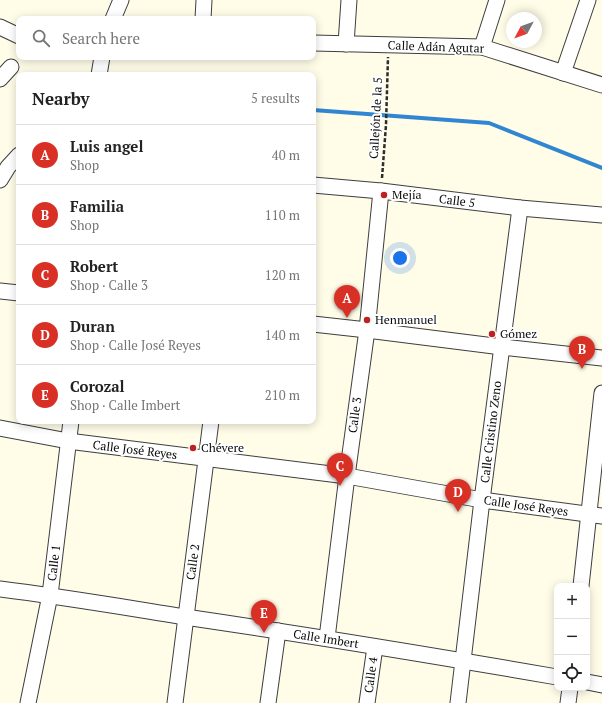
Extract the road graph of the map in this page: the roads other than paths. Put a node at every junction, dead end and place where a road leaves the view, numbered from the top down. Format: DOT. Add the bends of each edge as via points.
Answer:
graph roads {
  1 [pos="121,0"];
  2 [pos="204,0"];
  3 [pos="349,0"];
  4 [pos="497,0"];
  5 [pos="588,0"];
  6 [pos="114,16"];
  7 [pos="203,16"];
  8 [pos="0,27"];
  9 [pos="16,35"];
  10 [pos="316,43"];
  11 [pos="346,44"];
  12 [pos="482,47"];
  13 [pos="101,60"];
  14 [pos="11,68"];
  15 [pos="99,72"];
  16 [pos="563,73"];
  17 [pos="0,79"];
  18 [pos="602,85"];
  19 [pos="16,158"];
  20 [pos="0,180"];
  21 [pos="316,185"];
  22 [pos="381,191"];
  23 [pos="520,208"];
  24 [pos="602,215"];
  25 [pos="0,291"];
  26 [pos="16,293"];
  27 [pos="316,324"];
  28 [pos="367,330"];
  29 [pos="502,347"];
  30 [pos="602,358"];
  31 [pos="602,393"];
  32 [pos="71,424"];
  33 [pos="211,424"];
  34 [pos="0,428"];
  35 [pos="68,441"];
  36 [pos="207,459"];
  37 [pos="347,476"];
  38 [pos="482,500"];
  39 [pos="595,515"];
  40 [pos="582,583"];
  41 [pos="0,589"];
  42 [pos="50,595"];
  43 [pos="185,617"];
  44 [pos="278,631"];
  45 [pos="328,638"];
  46 [pos="375,647"];
  47 [pos="463,661"];
  48 [pos="554,676"];
  49 [pos="590,683"];
  50 [pos="602,685"];
  51 [pos="570,691"];
  52 [pos="28,703"];
  53 [pos="175,703"];
  54 [pos="268,703"];
  55 [pos="367,703"];
  56 [pos="458,703"];
  57 [pos="568,703"];
  1 -- 6 [label="street"];
  2 -- 7 [label="street"];
  3 -- 11 [label="street"];
  4 -- 12 [label="street"];
  5 -- 16 [label="street"];
  8 -- 9 [label="street"];
  10 -- 11 [label="street, Calle Adán Agutar"];
  11 -- 12 [label="street, Calle Adán Agutar"];
  12 -- 16 [label="street, Calle Adán Agutar"];
  13 -- 15 [label="street"];
  14 -- 17 [label="street"];
  16 -- 18 [label="street, Calle Adán Agutar"];
  19 -- 20 [label="street"];
  21 -- 22 [label="street, Calle 5"];
  22 -- 23 [label="street, Calle 5"];
  22 -- 28 [label="street, Calle 3"];
  23 -- 24 [label="street, Calle 5"];
  23 -- 29 [label="street, Calle Cristino Zeno"];
  25 -- 26 [label="street"];
  27 -- 28 [label="street"];
  28 -- 29 [label="street"];
  28 -- 37 [label="street, Calle 3"];
  29 -- 30 [label="street"];
  29 -- 38 [label="street, Calle Cristino Zeno"];
  31 -- 39 [label="street"];
  32 -- 35 [label="street, Calle 1"];
  33 -- 36 [label="street, Calle 2"];
  34 -- 35 [label="street, Calle José Reyes"];
  35 -- 36 [label="street, Calle José Reyes"];
  35 -- 42 [label="street, Calle 1"];
  36 -- 37 [label="street, Calle José Reyes"];
  36 -- 43 [label="street, Calle 2"];
  37 -- 38 [label="street, Calle José Reyes"];
  37 -- 45 [label="street, Calle 3"];
  38 -- 39 [label="street, Calle José Reyes"];
  38 -- 47 [label="street, Calle Cristino Zeno"];
  39 -- 40 [label="street"];
  41 -- 42 [label="street, Calle Imbert"];
  42 -- 43 [label="street, Calle Imbert"];
  42 -- 52 [label="street, Calle 1"];
  43 -- 44 [label="street, Calle Imbert"];
  43 -- 53 [label="street, Calle 2"];
  44 -- 45 [label="street, Calle Imbert"];
  44 -- 54 [label="street"];
  45 -- 46 [label="street, Calle Imbert"];
  46 -- 47 [label="street, Calle Imbert"];
  46 -- 55 [label="street, Calle 4"];
  47 -- 48 [label="street, Calle Imbert"];
  47 -- 56 [label="street, Calle Cristino Zeno"];
  49 -- 50 [label="street"];
  51 -- 57 [label="street"];
}
